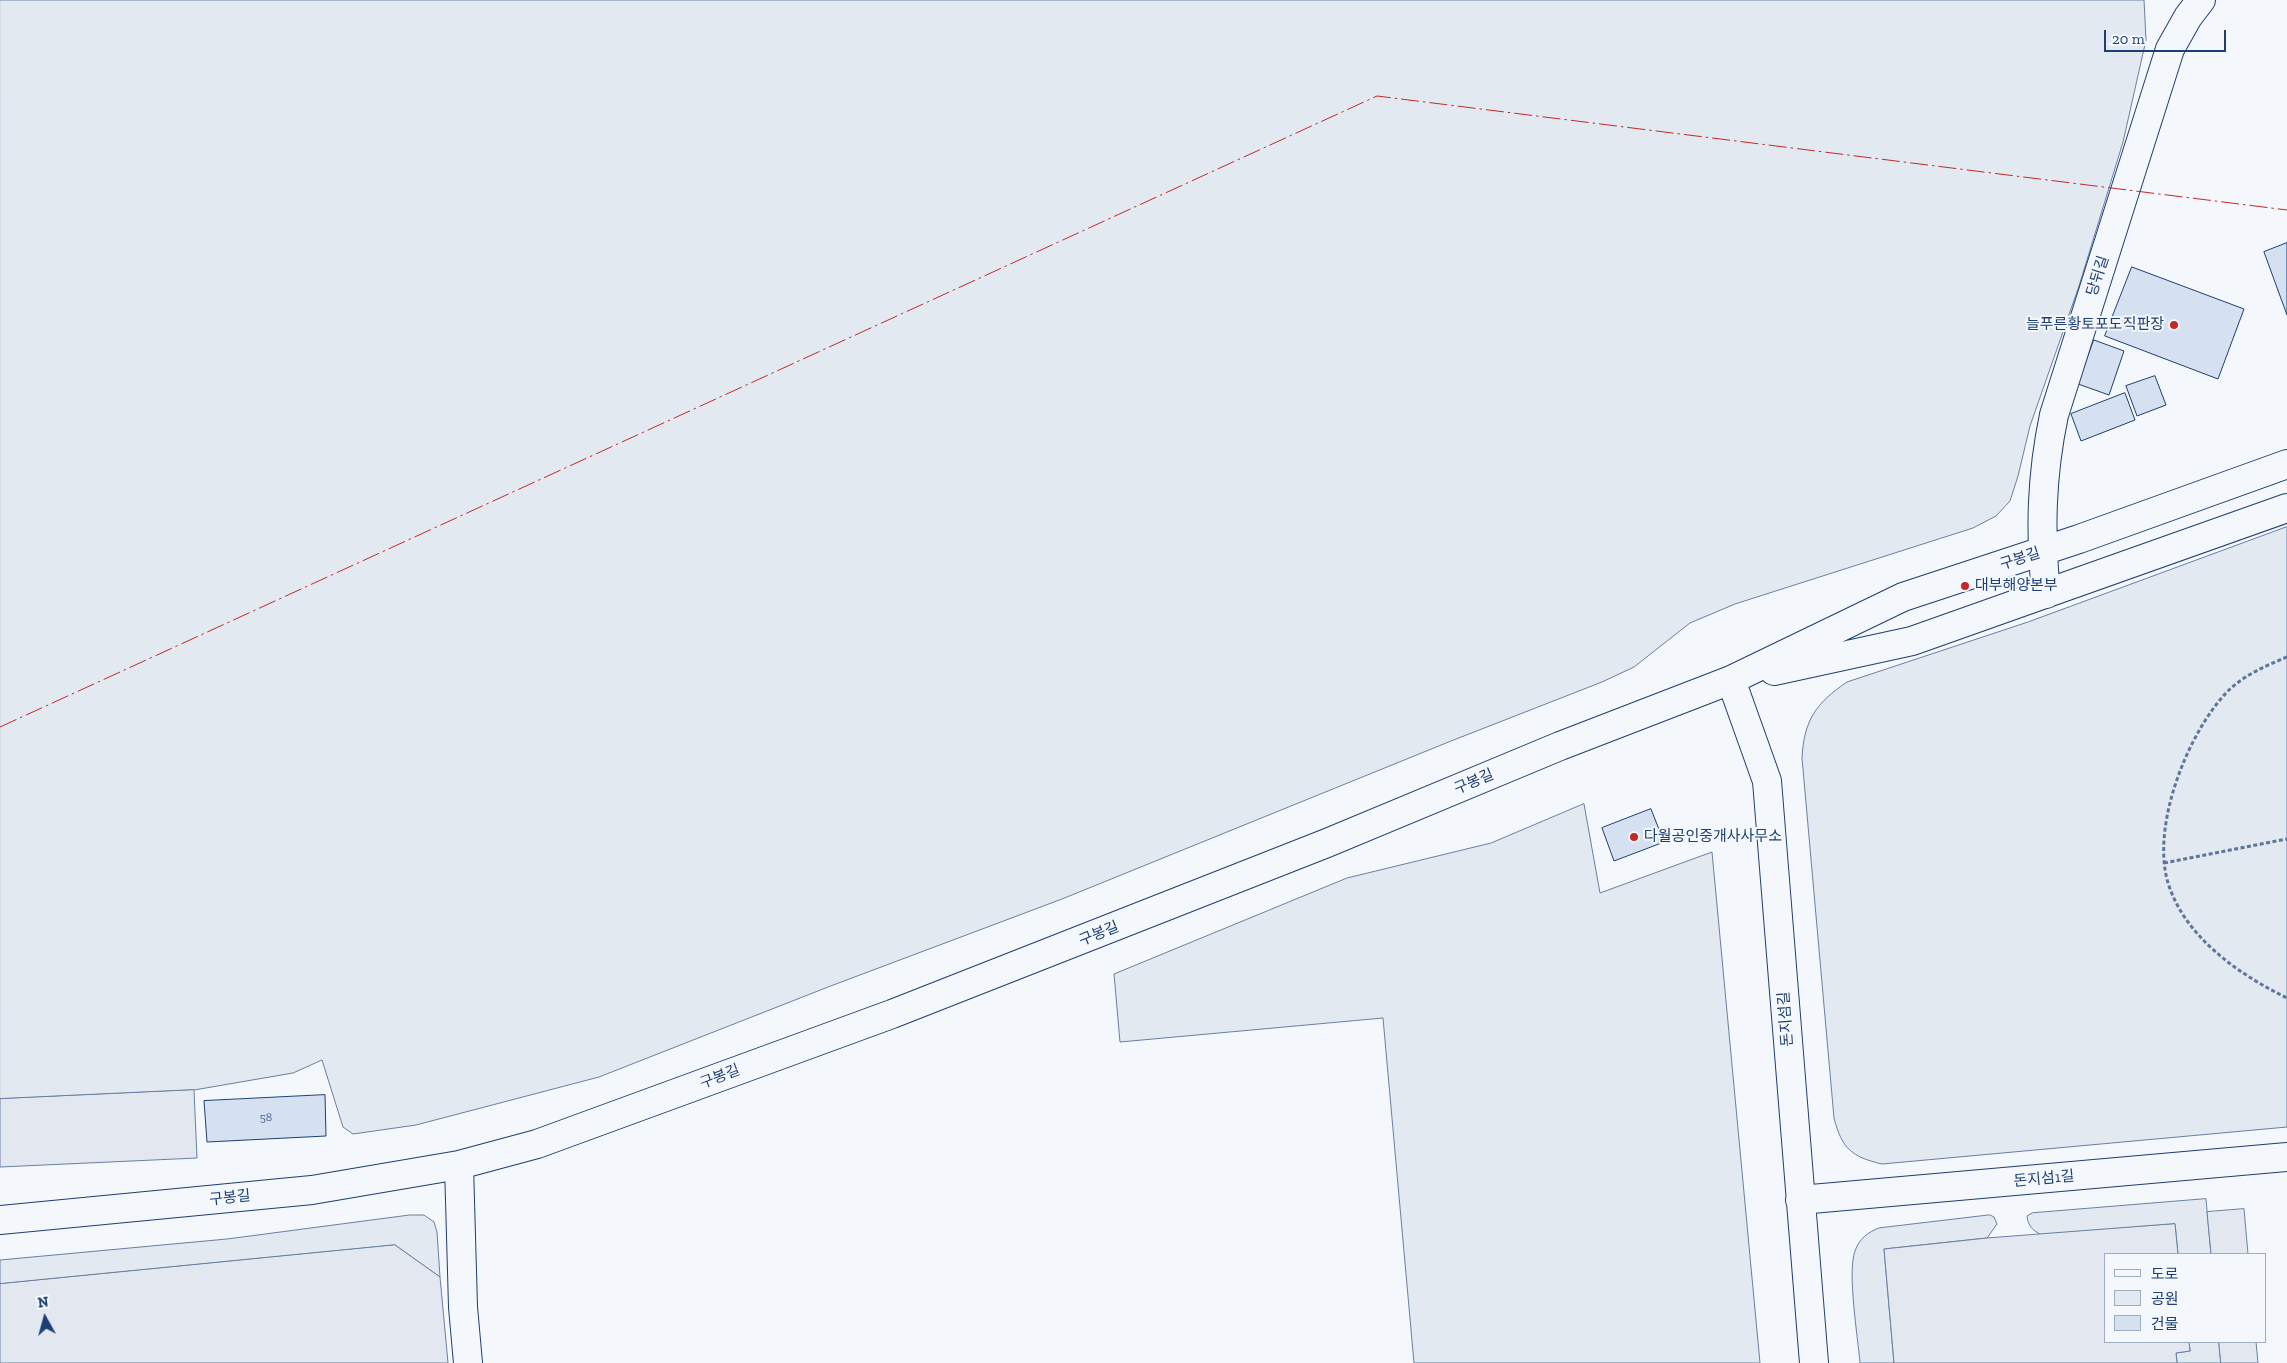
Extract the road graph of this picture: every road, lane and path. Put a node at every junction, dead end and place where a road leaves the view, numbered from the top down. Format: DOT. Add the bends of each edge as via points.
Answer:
graph roads {
  1 [pos="2202,0"];
  2 [pos="2287,464"];
  3 [pos="2287,508"];
  4 [pos="2042,551"];
  5 [pos="2046,594"];
  6 [pos="2287,657"];
  7 [pos="1731,680"];
  8 [pos="2287,839"];
  9 [pos="2164,862"];
  10 [pos="2287,998"];
  11 [pos="2287,1158"];
  12 [pos="459,1165"];
  13 [pos="1800,1200"];
  14 [pos="0,1220"];
  15 [pos="468,1363"];
  16 [pos="1814,1363"];
  1 -- 4 [label="street, 당뒤길" via="2170,49 2054,415 2045,459"];
  2 -- 4 [label="street, 구봉길"];
  3 -- 5 [label="street, 구봉길"];
  4 -- 5 [label="street, 당뒤길"];
  4 -- 7 [label="street, 구봉길" via="1903,597"];
  5 -- 7 [label="street, 구봉길" via="1912,641"];
  6 -- 9 [label="path" via="2258,669 2227,692 2204,721 2185,759 2172,797"];
  7 -- 12 [label="street, 구봉길" via="901,1010 617,1117 537,1144"];
  7 -- 13 [label="street, 돈지섬길" via="1767,781"];
  8 -- 9 [label="path"];
  9 -- 10 [label="path" via="2168,883 2182,912 2204,941 2260,985"];
  11 -- 13 [label="street, 돈지섬1길"];
  12 -- 14 [label="street, 구봉길" via="312,1190"];
  12 -- 15 [label="street"];
  13 -- 16 [label="street, 돈지섬길"];
}
